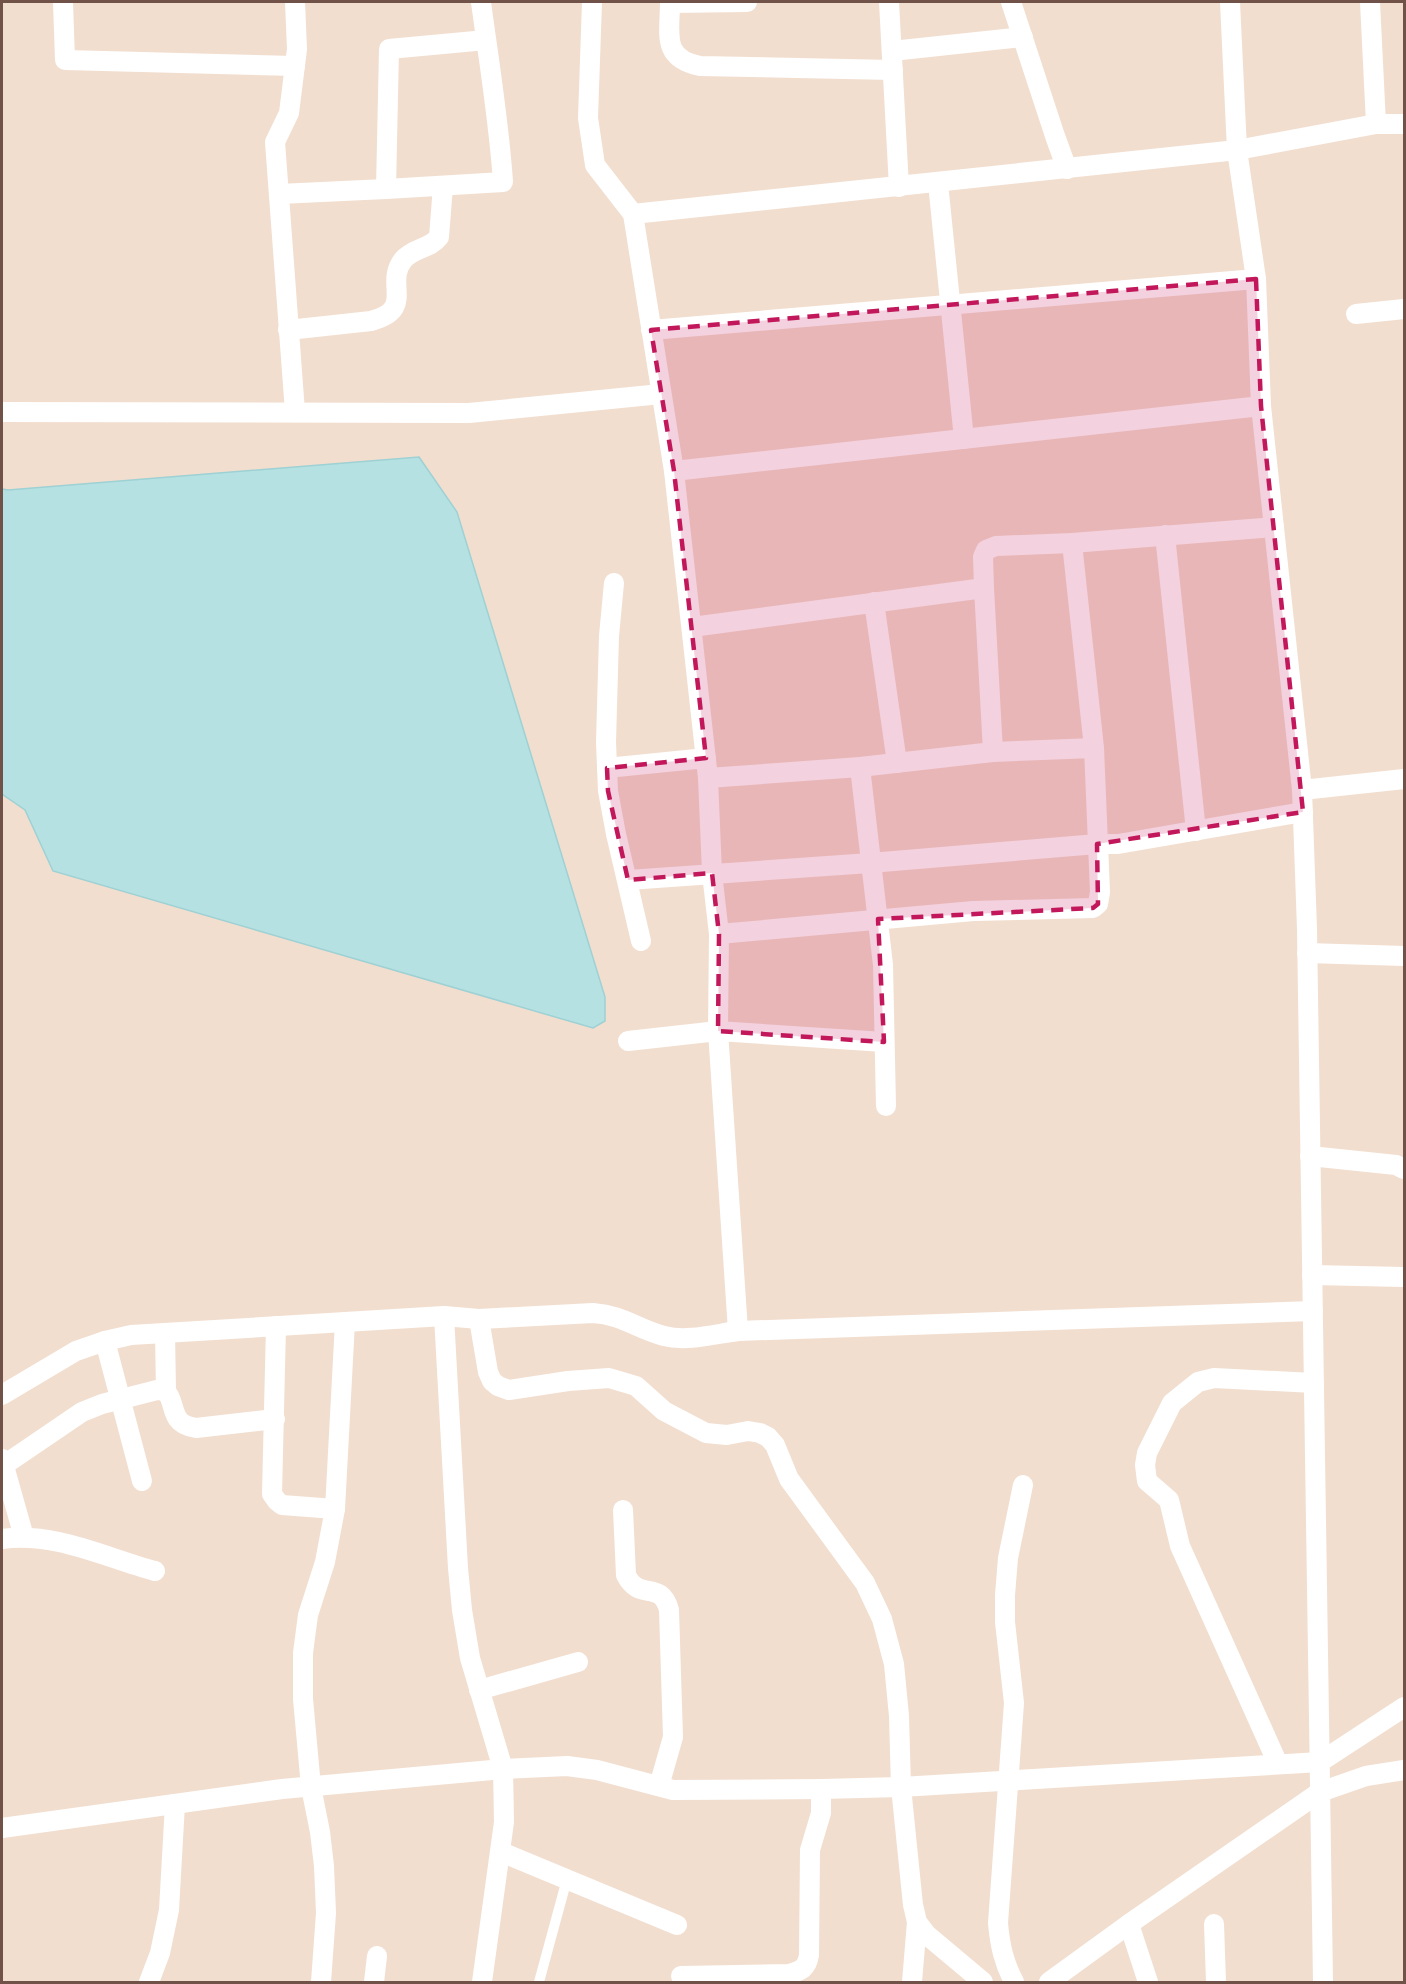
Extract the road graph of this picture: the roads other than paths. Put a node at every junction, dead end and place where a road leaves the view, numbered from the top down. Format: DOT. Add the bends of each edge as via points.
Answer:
graph roads {
  1 [pos="63,2"];
  2 [pos="295,2"];
  3 [pos="481,2"];
  4 [pos="592,2"];
  5 [pos="670,2"];
  6 [pos="747,2"];
  7 [pos="889,2"];
  8 [pos="1011,2"];
  9 [pos="1230,2"];
  10 [pos="1370,2"];
  11 [pos="1023,36"];
  12 [pos="486,40"];
  13 [pos="892,60"];
  14 [pos="295,66"];
  15 [pos="1376,124"];
  16 [pos="1404,124"];
  17 [pos="1237,150"];
  18 [pos="1067,169"];
  19 [pos="938,183"];
  20 [pos="443,186"];
  21 [pos="899,187"];
  22 [pos="386,189"];
  23 [pos="279,194"];
  24 [pos="633,214"];
  25 [pos="1256,279"];
  26 [pos="950,305"];
  27 [pos="1404,309"];
  28 [pos="1356,314"];
  29 [pos="288,330"];
  30 [pos="651,330"];
  31 [pos="660,394"];
  32 [pos="1261,406"];
  33 [pos="2,412"];
  34 [pos="295,412"];
  35 [pos="964,439"];
  36 [pos="674,471"];
  37 [pos="1274,527"];
  38 [pos="1165,536"];
  39 [pos="1072,543"];
  40 [pos="614,583"];
  41 [pos="984,588"];
  42 [pos="874,602"];
  43 [pos="692,627"];
  44 [pos="1094,748"];
  45 [pos="993,752"];
  46 [pos="706,758"];
  47 [pos="897,763"];
  48 [pos="860,767"];
  49 [pos="607,768"];
  50 [pos="708,778"];
  51 [pos="1404,779"];
  52 [pos="1302,790"];
  53 [pos="1303,812"];
  54 [pos="1196,831"];
  55 [pos="1097,844"];
  56 [pos="870,863"];
  57 [pos="712,873"];
  58 [pos="628,880"];
  59 [pos="878,919"];
  60 [pos="719,934"];
  61 [pos="640,941"];
  62 [pos="1307,953"];
  63 [pos="1404,956"];
  64 [pos="718,1030"];
  65 [pos="628,1041"];
  66 [pos="884,1042"];
  67 [pos="886,1106"];
  68 [pos="1310,1156"];
  69 [pos="1404,1169"];
  70 [pos="1312,1275"];
  71 [pos="1404,1277"];
  72 [pos="1313,1311"];
  73 [pos="444,1316"];
  74 [pos="479,1319"];
  75 [pos="345,1322"];
  76 [pos="276,1326"];
  77 [pos="738,1331"];
  78 [pos="165,1333"];
  79 [pos="105,1341"];
  80 [pos="1314,1383"];
  81 [pos="166,1391"];
  82 [pos="2,1395"];
  83 [pos="120,1399"];
  84 [pos="275,1419"];
  85 [pos="3,1462"];
  86 [pos="142,1481"];
  87 [pos="1023,1485"];
  88 [pos="335,1509"];
  89 [pos="623,1510"];
  90 [pos="24,1537"];
  91 [pos="2,1539"];
  92 [pos="155,1571"];
  93 [pos="578,1662"];
  94 [pos="479,1690"];
  95 [pos="1404,1707"];
  96 [pos="1320,1762"];
  97 [pos="1278,1764"];
  98 [pos="503,1769"];
  99 [pos="1404,1770"];
  100 [pos="1009,1780"];
  101 [pos="659,1786"];
  102 [pos="311,1787"];
  103 [pos="901,1787"];
  104 [pos="821,1789"];
  105 [pos="1320,1792"];
  106 [pos="174,1804"];
  107 [pos="2,1828"];
  108 [pos="501,1852"];
  109 [pos="567,1879"];
  110 [pos="917,1922"];
  111 [pos="1129,1924"];
  112 [pos="1214,1924"];
  113 [pos="676,1925"];
  114 [pos="377,1956"];
  115 [pos="681,1976"];
  116 [pos="149,1983"];
  117 [pos="321,1983"];
  118 [pos="374,1983"];
  119 [pos="482,1983"];
  120 [pos="539,1983"];
  121 [pos="912,1983"];
  122 [pos="983,1983"];
  123 [pos="1014,1983"];
  124 [pos="1049,1983"];
  125 [pos="1148,1983"];
  126 [pos="1216,1983"];
  127 [pos="1323,1983"];
  1 -- 14 [label="street" via="64,60"];
  2 -- 14 [label="street"];
  3 -- 12 [label="street"];
  4 -- 24 [label="street" via="588,118 595,165"];
  5 -- 6 [label="street"];
  5 -- 13 [label="street" via="672,49 687,64"];
  7 -- 13 [label="street"];
  8 -- 11 [label="street"];
  9 -- 17 [label="street"];
  10 -- 15 [label="street"];
  11 -- 13 [label="street"];
  11 -- 18 [label="street"];
  12 -- 20 [label="street" via="500,130 502,182"];
  12 -- 22 [label="street" via="389,49"];
  13 -- 21 [label="street"];
  14 -- 23 [label="street" via="289,113 275,142"];
  15 -- 16 [label="street"];
  15 -- 17 [label="street"];
  17 -- 18 [label="street"];
  17 -- 25 [label="street"];
  18 -- 19 [label="street"];
  19 -- 21 [label="street"];
  19 -- 26 [label="street"];
  20 -- 22 [label="street"];
  20 -- 29 [label="street" via="439,237 429,247 404,259 391,313 371,321"];
  21 -- 24 [label="street"];
  22 -- 23 [label="street"];
  23 -- 29 [label="street"];
  24 -- 30 [label="street"];
  25 -- 26 [label="street"];
  25 -- 32 [label="street"];
  26 -- 30 [label="street"];
  26 -- 35 [label="street"];
  27 -- 28 [label="street"];
  29 -- 34 [label="street"];
  30 -- 31 [label="street"];
  31 -- 34 [label="street" via="469,413"];
  31 -- 36 [label="street"];
  32 -- 35 [label="street"];
  32 -- 37 [label="street"];
  33 -- 34 [label="street"];
  35 -- 36 [label="street"];
  36 -- 43 [label="street"];
  37 -- 38 [label="street"];
  37 -- 52 [label="street"];
  38 -- 39 [label="street"];
  38 -- 54 [label="street"];
  39 -- 41 [label="street" via="996,546 986,550"];
  39 -- 44 [label="street"];
  40 -- 49 [label="street"];
  41 -- 42 [label="street"];
  41 -- 45 [label="street"];
  42 -- 43 [label="street"];
  42 -- 47 [label="street"];
  43 -- 46 [label="street"];
  44 -- 45 [label="street"];
  44 -- 55 [label="street"];
  45 -- 47 [label="street"];
  46 -- 49 [label="street"];
  46 -- 50 [label="street"];
  47 -- 48 [label="street"];
  48 -- 50 [label="street"];
  48 -- 56 [label="street"];
  49 -- 58 [label="street" via="615,834"];
  50 -- 57 [label="street"];
  51 -- 52 [label="street"];
  52 -- 53 [label="street"];
  53 -- 54 [label="street"];
  53 -- 62 [label="street"];
  54 -- 55 [label="street"];
  55 -- 56 [label="street"];
  55 -- 59 [label="street" via="1100,892 1093,908 973,911"];
  56 -- 57 [label="street"];
  56 -- 59 [label="street"];
  57 -- 58 [label="street"];
  57 -- 60 [label="street"];
  58 -- 61 [label="street"];
  59 -- 60 [label="street"];
  59 -- 66 [label="street"];
  60 -- 64 [label="street"];
  62 -- 63 [label="street"];
  62 -- 68 [label="street"];
  64 -- 65 [label="street"];
  64 -- 66 [label="street"];
  64 -- 77 [label="street"];
  66 -- 67 [label="street"];
  68 -- 69 [label="street"];
  68 -- 70 [label="street"];
  70 -- 71 [label="street"];
  70 -- 72 [label="street"];
  72 -- 77 [label="street"];
  72 -- 80 [label="street"];
  73 -- 74 [label="street"];
  73 -- 75 [label="street"];
  73 -- 94 [label="street" via="458,1568 470,1658"];
  74 -- 77 [label="street" via="609,1314 680,1338"];
  74 -- 103 [label="street" via="488,1372 498,1386 509,1390 609,1378 636,1386 664,1411 706,1433 748,1431 768,1437 789,1479 865,1583 882,1619 894,1664"];
  75 -- 76 [label="street"];
  75 -- 88 [label="street"];
  76 -- 78 [label="street"];
  76 -- 84 [label="street"];
  78 -- 79 [label="street"];
  78 -- 81 [label="street"];
  79 -- 82 [label="street" via="76,1351"];
  79 -- 83 [label="street"];
  80 -- 96 [label="street"];
  80 -- 97 [label="street" via="1214,1378 1198,1382 1172,1403 1145,1465 1147,1480 1169,1500 1180,1546"];
  81 -- 83 [label="street"];
  81 -- 84 [label="street" via="178,1419 196,1428"];
  83 -- 85 [label="street" via="82,1412"];
  83 -- 86 [label="street"];
  84 -- 88 [label="street" via="272,1494 277,1502"];
  85 -- 90 [label="street"];
  87 -- 100 [label="street" via="1008,1558 1005,1595 1014,1703"];
  88 -- 102 [label="street" via="325,1562 308,1614 303,1653"];
  89 -- 101 [label="street" via="626,1575 631,1585 658,1593 669,1610 673,1737"];
  90 -- 91 [label="street"];
  90 -- 92 [label="street" via="65,1542"];
  93 -- 94 [label="street"];
  94 -- 98 [label="street"];
  95 -- 96 [label="street"];
  96 -- 97 [label="street"];
  96 -- 105 [label="street"];
  97 -- 100 [label="street"];
  98 -- 101 [label="street" via="567,1766"];
  98 -- 102 [label="street"];
  98 -- 108 [label="street"];
  99 -- 105 [label="street" via="1366,1776"];
  100 -- 103 [label="street"];
  100 -- 123 [label="street" via="999,1923 1000,1947"];
  101 -- 104 [label="street" via="674,1790"];
  102 -- 106 [label="street"];
  102 -- 117 [label="street" via="324,1866 326,1913"];
  103 -- 104 [label="street"];
  103 -- 110 [label="street"];
  104 -- 115 [label="street" via="821,1813 810,1850 808,1964 789,1974"];
  105 -- 111 [label="street"];
  105 -- 127 [label="street"];
  106 -- 107 [label="street"];
  106 -- 116 [label="street" via="169,1910"];
  108 -- 109 [label="street"];
  108 -- 119 [label="street"];
  109 -- 113 [label="street"];
  109 -- 120 [label="lane"];
  110 -- 121 [label="street"];
  110 -- 122 [label="street"];
  111 -- 124 [label="street"];
  111 -- 125 [label="street"];
  112 -- 126 [label="street"];
  114 -- 118 [label="street"];
}
